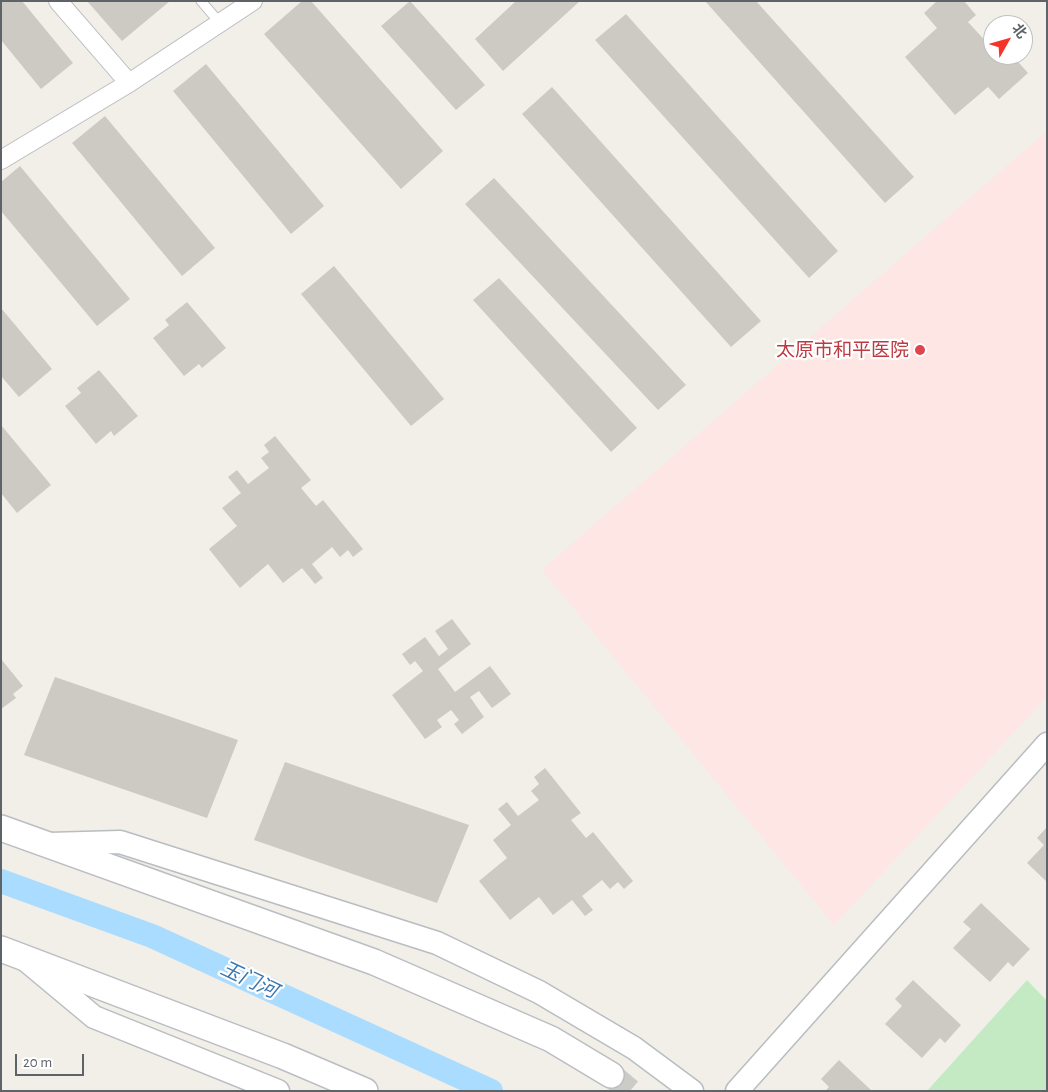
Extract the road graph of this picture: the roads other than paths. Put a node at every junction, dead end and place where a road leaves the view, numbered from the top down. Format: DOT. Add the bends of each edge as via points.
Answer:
graph roads {
  1 [pos="58,1"];
  2 [pos="201,1"];
  3 [pos="253,1"];
  4 [pos="220,23"];
  5 [pos="129,83"];
  6 [pos="1,160"];
  7 [pos="1047,744"];
  8 [pos="16,832"];
  9 [pos="12,953"];
  10 [pos="610,1075"];
  11 [pos="278,1091"];
  12 [pos="365,1091"];
  13 [pos="692,1091"];
  14 [pos="737,1091"];
  1 -- 5 [label="street"];
  2 -- 4 [label="lane"];
  3 -- 4 [label="street"];
  4 -- 5 [label="street"];
  5 -- 6 [label="street"];
  7 -- 14 [label="street"];
  8 -- 10 [label="main road" via="374,962 550,1039"];
  8 -- 13 [label="street" via="120,842 437,943 540,992 634,1048"];
  9 -- 11 [label="street" via="94,1016"];
  9 -- 12 [label="main road" via="283,1056"];
}
